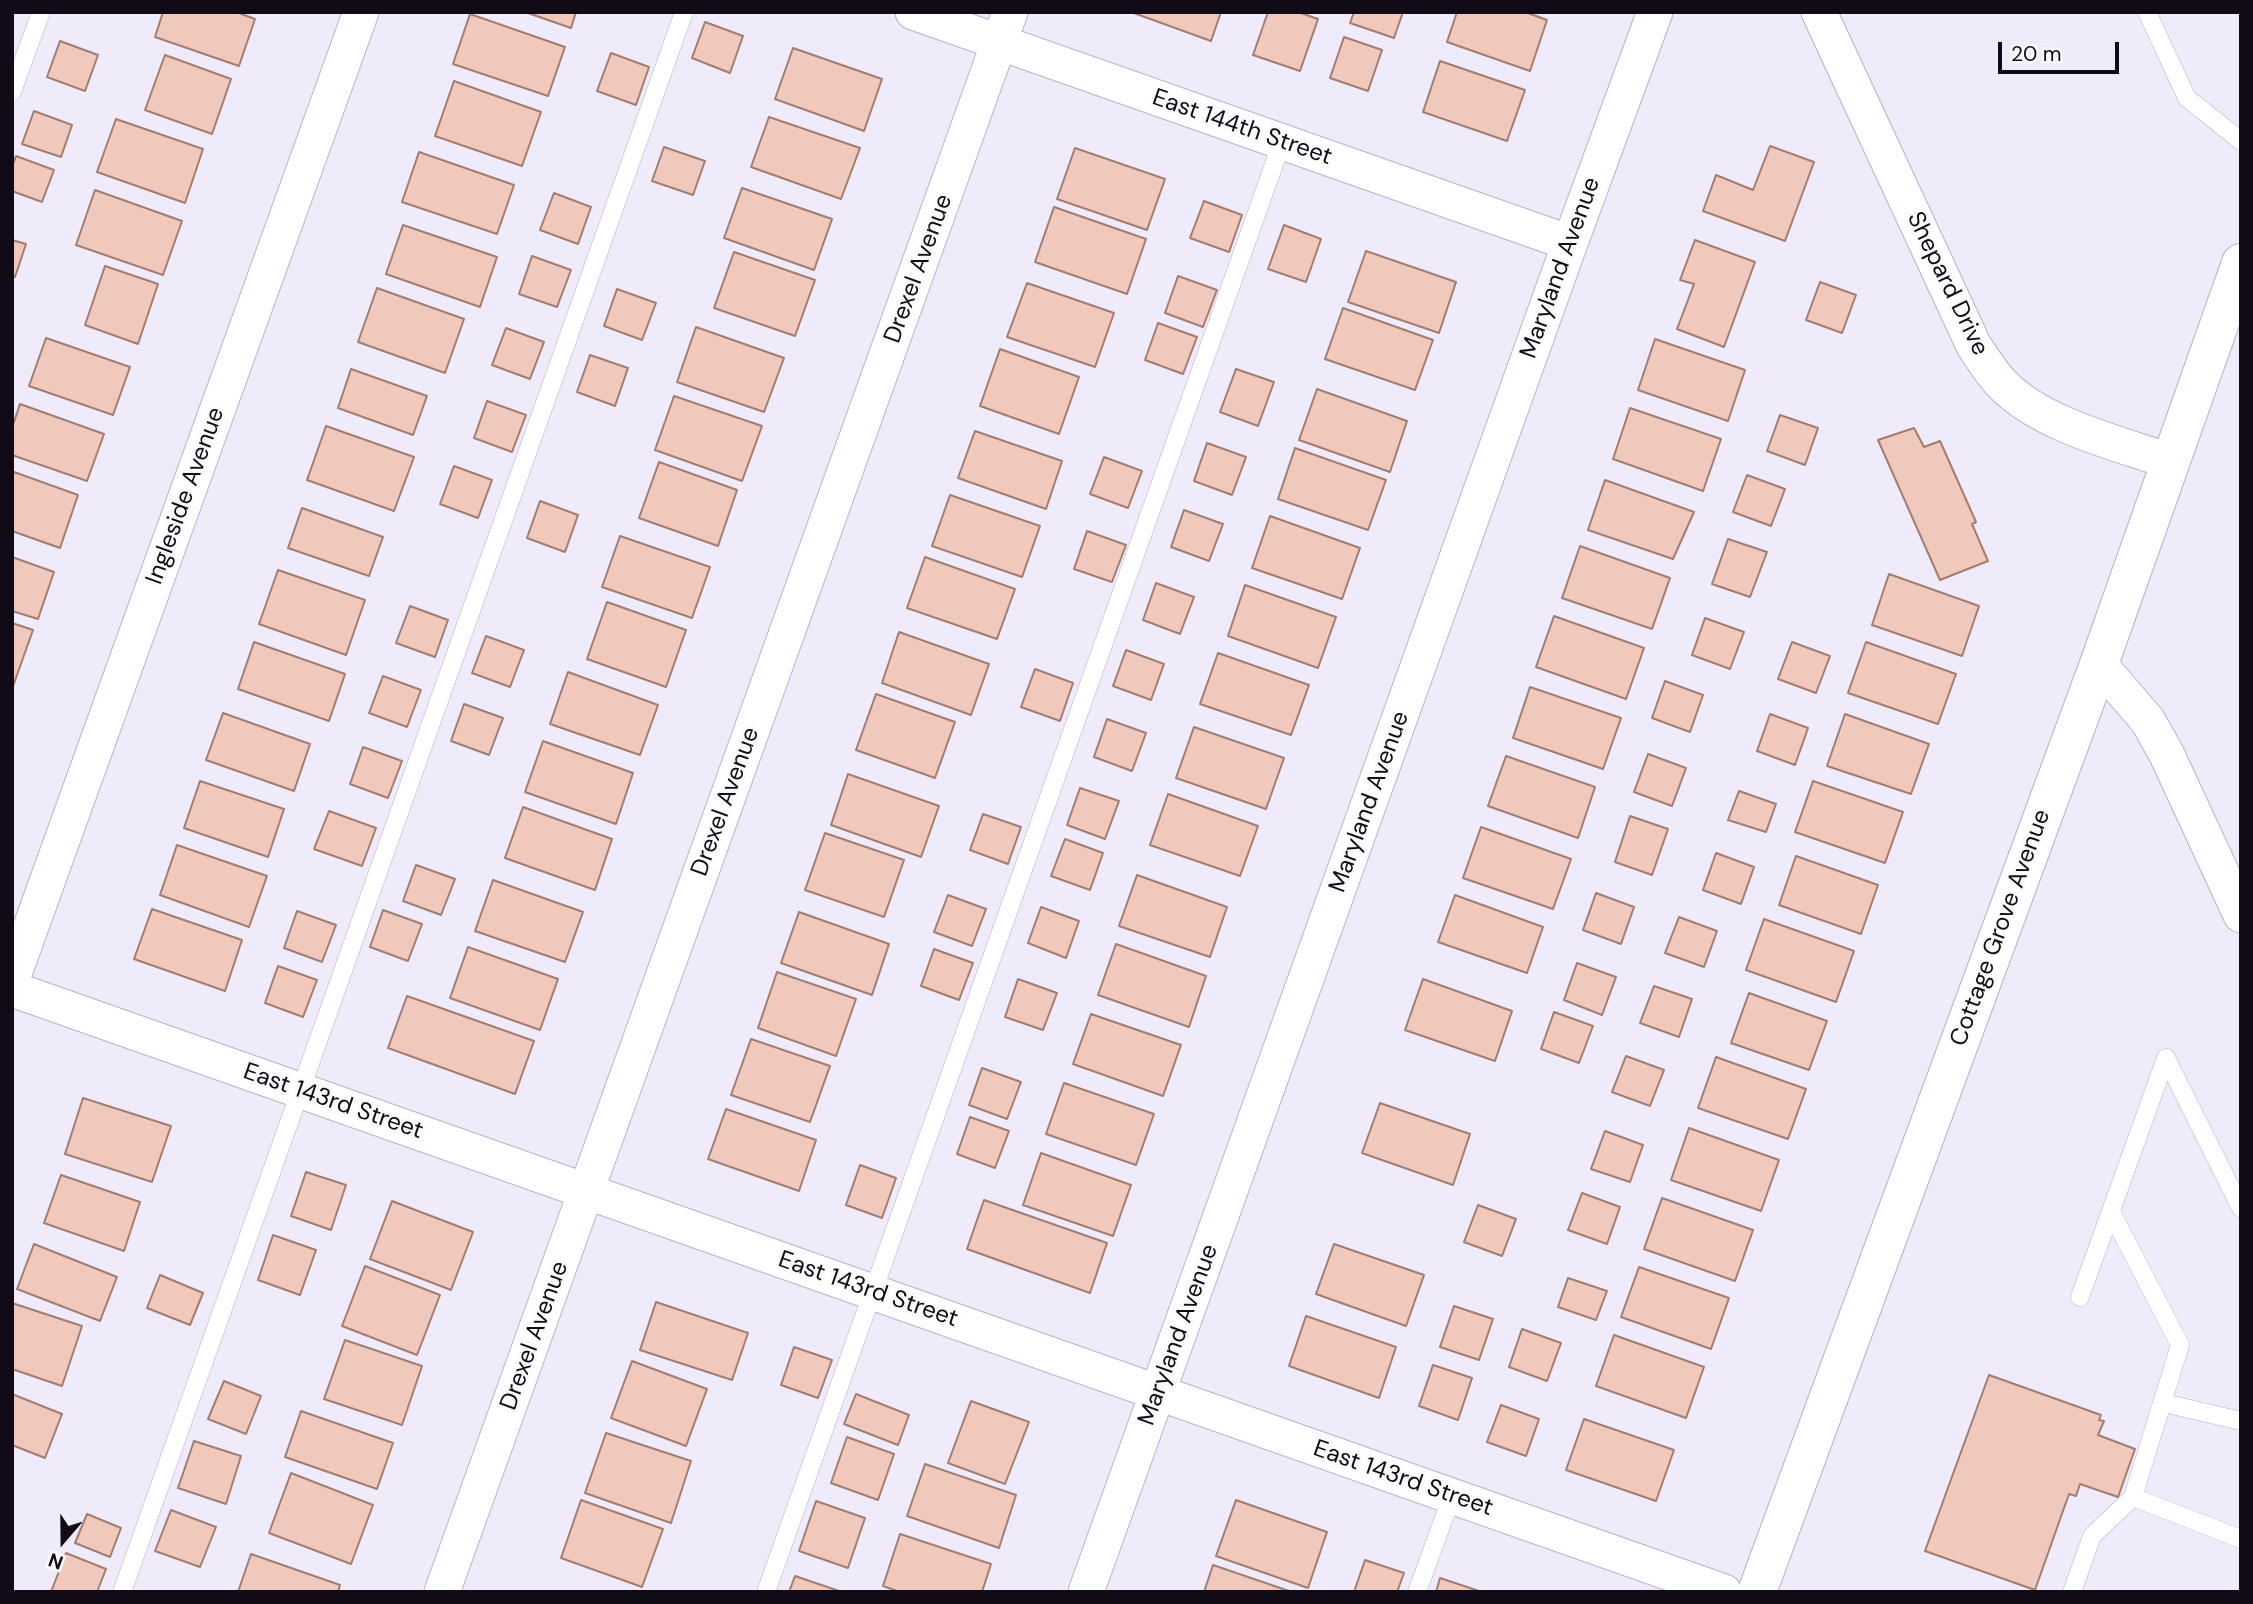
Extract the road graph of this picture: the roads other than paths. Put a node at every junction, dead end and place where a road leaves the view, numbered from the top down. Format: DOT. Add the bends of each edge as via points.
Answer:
graph roads {
  1 [pos="41,12"];
  2 [pos="360,12"];
  3 [pos="684,12"];
  4 [pos="914,12"];
  5 [pos="1655,12"];
  6 [pos="1819,12"];
  7 [pos="2147,12"];
  8 [pos="1004,27"];
  9 [pos="12,92"];
  10 [pos="2241,141"];
  11 [pos="1282,142"];
  12 [pos="1570,243"];
  13 [pos="2240,269"];
  14 [pos="2169,461"];
  15 [pos="2099,664"];
  16 [pos="2241,915"];
  17 [pos="12,979"];
  18 [pos="12,989"];
  19 [pos="302,1091"];
  20 [pos="587,1191"];
  21 [pos="2241,1208"];
  22 [pos="2111,1212"];
  23 [pos="872,1291"];
  24 [pos="2080,1297"];
  25 [pos="1158,1393"];
  26 [pos="2164,1403"];
  27 [pos="2241,1421"];
  28 [pos="1452,1496"];
  29 [pos="2133,1497"];
  30 [pos="2241,1539"];
  31 [pos="122,1592"];
  32 [pos="442,1592"];
  33 [pos="766,1592"];
  34 [pos="1086,1592"];
  35 [pos="1417,1592"];
  36 [pos="1724,1592"];
  37 [pos="1757,1592"];
  38 [pos="2071,1592"];
  1 -- 9 [label="lane"];
  2 -- 17 [label="street, Ingleside Avenue"];
  3 -- 19 [label="lane"];
  4 -- 8 [label="street, East 144th Street"];
  5 -- 12 [label="street, Maryland Avenue"];
  6 -- 14 [label="street, Shepard Drive" via="1974,346 2004,386 2039,412"];
  7 -- 10 [label="lane" via="2187,98"];
  8 -- 11 [label="street, East 144th Street"];
  8 -- 20 [label="street, Drexel Avenue"];
  11 -- 12 [label="street, East 144th Street"];
  11 -- 23 [label="lane"];
  12 -- 25 [label="street, Maryland Avenue"];
  13 -- 14 [label="street, Cottage Grove Avenue"];
  14 -- 15 [label="street, Cottage Grove Avenue"];
  15 -- 16 [label="street" via="2148,721 2168,755"];
  15 -- 37 [label="street, Cottage Grove Avenue"];
  18 -- 19 [label="street, East 143rd Street"];
  19 -- 20 [label="street, East 143rd Street"];
  19 -- 31 [label="lane"];
  20 -- 23 [label="street, East 143rd Street"];
  20 -- 32 [label="street, Drexel Avenue"];
  21 -- 22 [label="lane" via="2166,1058"];
  22 -- 24 [label="lane"];
  22 -- 26 [label="lane" via="2180,1345"];
  23 -- 25 [label="street, East 143rd Street"];
  23 -- 33 [label="lane"];
  25 -- 28 [label="street, East 143rd Street"];
  25 -- 34 [label="street, Maryland Avenue"];
  26 -- 27 [label="lane"];
  26 -- 29 [label="lane"];
  28 -- 35 [label="lane"];
  28 -- 36 [label="street, East 143rd Street"];
  29 -- 30 [label="lane"];
  29 -- 38 [label="lane" via="2092,1536"];
}
